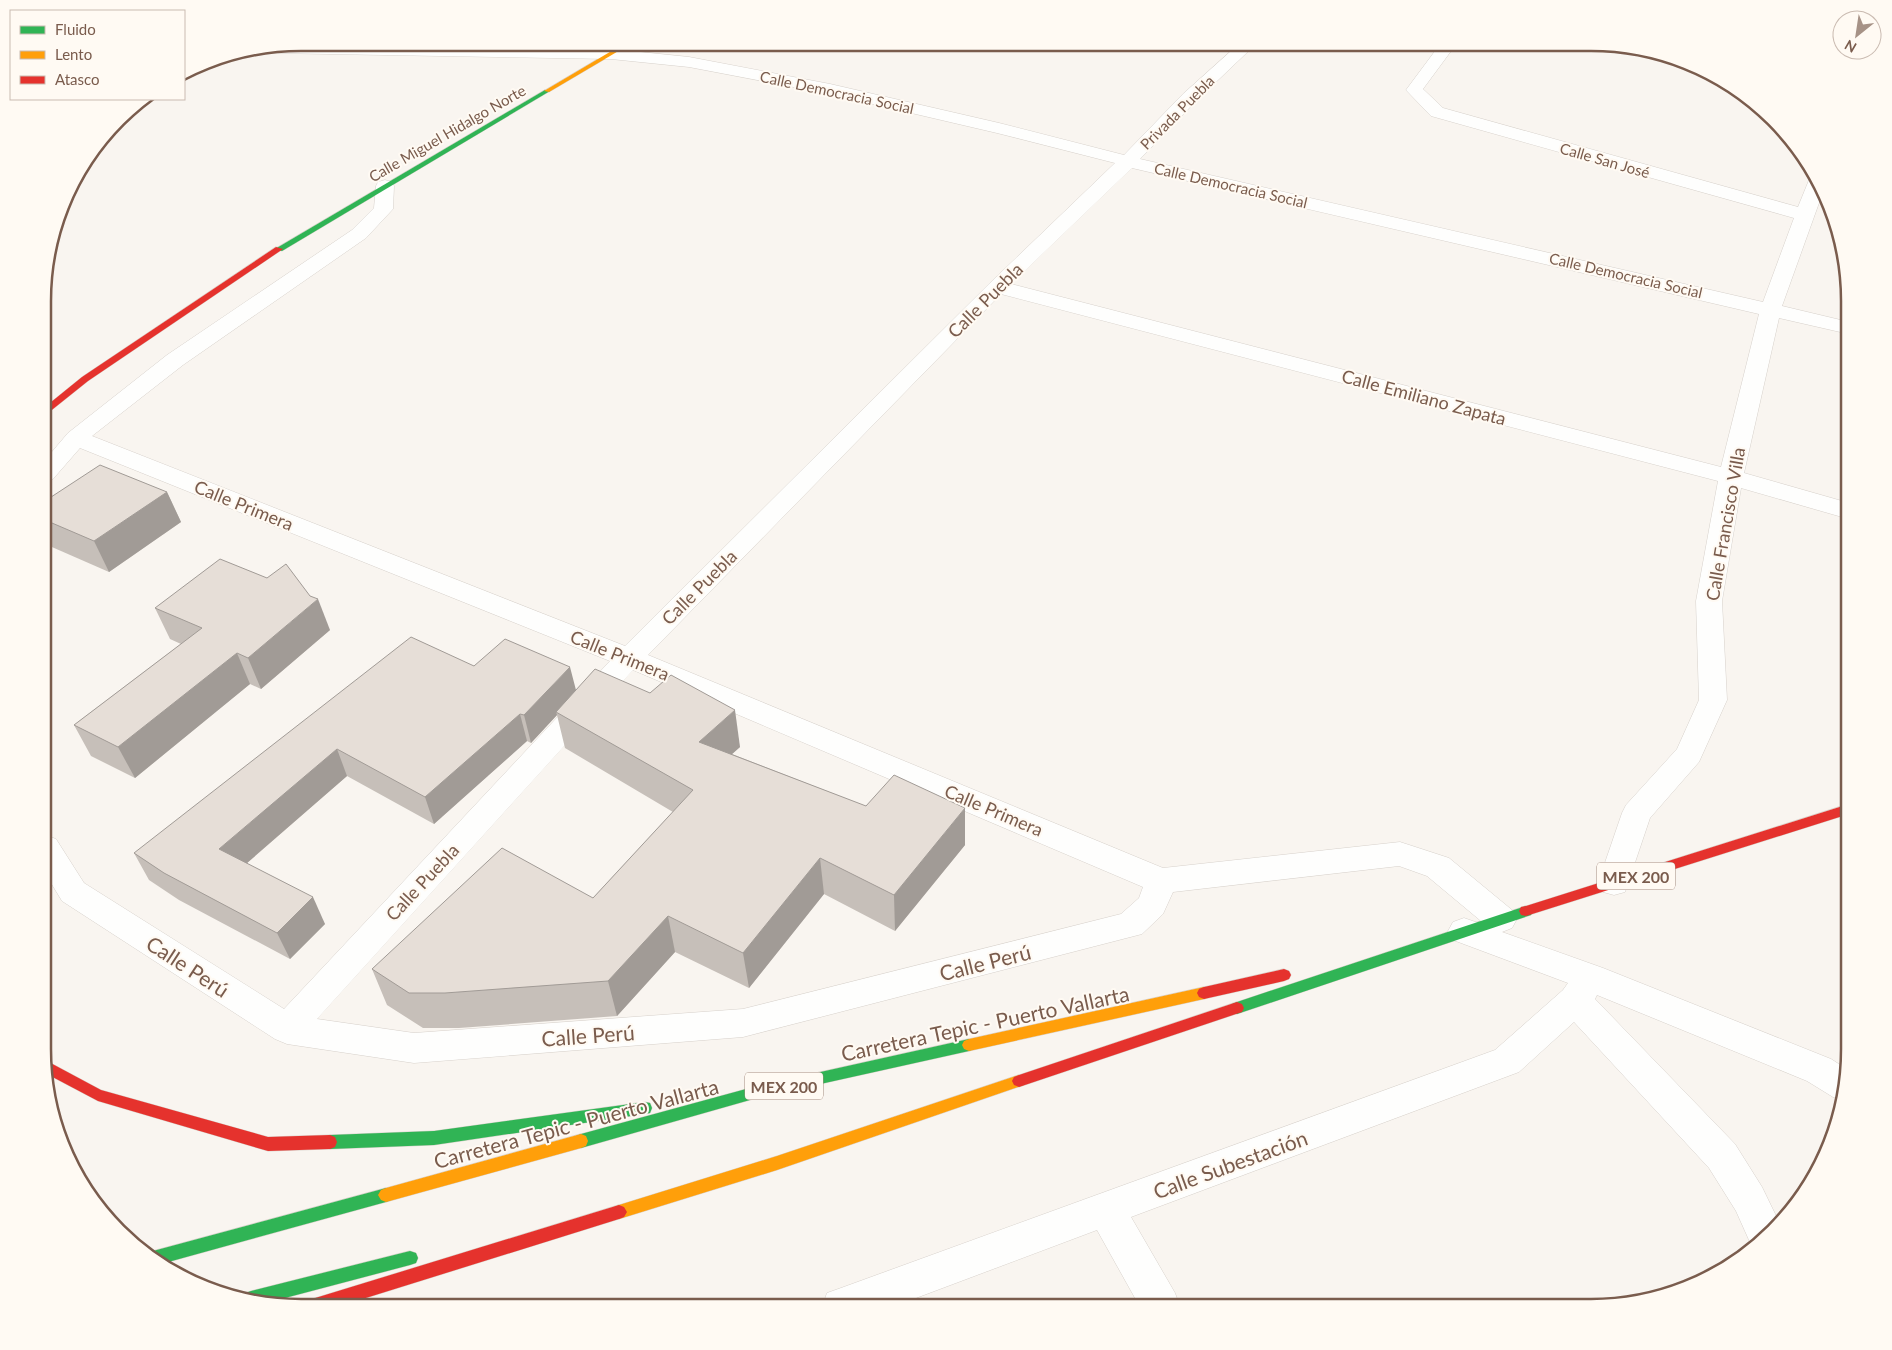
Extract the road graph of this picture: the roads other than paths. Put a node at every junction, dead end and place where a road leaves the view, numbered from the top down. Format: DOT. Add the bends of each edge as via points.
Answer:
graph roads {
  1 [pos="441,51"];
  2 [pos="615,51"];
  3 [pos="1240,51"];
  4 [pos="1443,51"];
  5 [pos="610,54"];
  6 [pos="1128,161"];
  7 [pos="386,186"];
  8 [pos="1814,189"];
  9 [pos="1804,215"];
  10 [pos="279,249"];
  11 [pos="997,287"];
  12 [pos="1771,309"];
  13 [pos="1841,326"];
  14 [pos="94,358"];
  15 [pos="51,406"];
  16 [pos="76,438"];
  17 [pos="51,467"];
  18 [pos="1731,477"];
  19 [pos="1841,509"];
  20 [pos="629,658"];
  21 [pos="1841,812"];
  22 [pos="51,857"];
  23 [pos="1161,882"];
  24 [pos="1614,883"];
  25 [pos="1501,920"];
  26 [pos="1464,931"];
  27 [pos="1423,945"];
  28 [pos="1317,968"];
  29 [pos="1297,973"];
  30 [pos="1583,989"];
  31 [pos="287,1030"];
  32 [pos="52,1070"];
  33 [pos="1839,1082"];
  34 [pos="757,1092"];
  35 [pos="777,1163"];
  36 [pos="1106,1210"];
  37 [pos="538,1225"];
  38 [pos="1763,1230"];
  39 [pos="423,1255"];
  40 [pos="162,1257"];
  41 [pos="263,1296"];
  42 [pos="338,1299"];
  43 [pos="863,1299"];
  44 [pos="1156,1299"];
  1 -- 5 [label="street, Calle Democracia Social"];
  2 -- 5 [label="main road, Calle Miguel Hidalgo Norte"];
  3 -- 6 [label="street, Privada Puebla"];
  4 -- 9 [label="street, Calle San José" via="1414,90 1437,112"];
  5 -- 6 [label="street, Calle Democracia Social" via="689,62 830,89"];
  5 -- 7 [label="main road, Calle Miguel Hidalgo Norte"];
  6 -- 11 [label="street, Calle Puebla"];
  6 -- 12 [label="street, Calle Democracia Social"];
  7 -- 10 [label="main road, Calle Miguel Hidalgo Norte"];
  7 -- 16 [label="street" via="383,209 359,234 175,360"];
  8 -- 9 [label="street, Calle Francisco Villa"];
  9 -- 12 [label="street, Calle Francisco Villa"];
  10 -- 14 [label="main road"];
  10 -- 15 [label="main road" via="85,379"];
  11 -- 18 [label="street, Calle Emiliano Zapata"];
  11 -- 20 [label="street, Calle Puebla"];
  12 -- 13 [label="street, Calle Democracia Social"];
  12 -- 18 [label="street, Calle Francisco Villa"];
  16 -- 17 [label="street"];
  16 -- 20 [label="street, Calle Primera"];
  18 -- 19 [label="street, Calle Emiliano Zapata"];
  18 -- 24 [label="street, Calle Francisco Villa" via="1709,601 1713,700 1690,755 1637,812"];
  20 -- 23 [label="street, Calle Primera"];
  20 -- 31 [label="street, Calle Puebla"];
  21 -- 24 [label="main road, MEX 200"];
  22 -- 31 [label="street, Calle Perú" via="73,892"];
  23 -- 25 [label="street" via="1400,854 1438,867"];
  23 -- 31 [label="street, Calle Perú" via="1152,905 1131,925 743,1023 414,1048"];
  24 -- 25 [label="main road, MEX 200"];
  25 -- 26 [label="main road, MEX 200"];
  26 -- 27 [label="main road, MEX 200"];
  26 -- 30 [label="street"];
  27 -- 28 [label="main road, MEX 200"];
  27 -- 35 [label="main road, MEX 200"];
  29 -- 34 [label="main road, Carretera Tepic - Puerto Vallarta / MEX 200"];
  30 -- 33 [label="street" via="1818,1070"];
  30 -- 36 [label="street, Calle Subestación" via="1506,1062"];
  30 -- 38 [label="street" via="1722,1156 1750,1200"];
  32 -- 34 [label="main road" via="98,1095 268,1144 434,1138"];
  34 -- 40 [label="main road, Carretera Tepic - Puerto Vallarta / MEX 200"];
  35 -- 37 [label="main road"];
  35 -- 42 [label="main road, MEX 200"];
  36 -- 43 [label="street, Calle Subestación"];
  36 -- 44 [label="street"];
  39 -- 41 [label="main road"];
}
